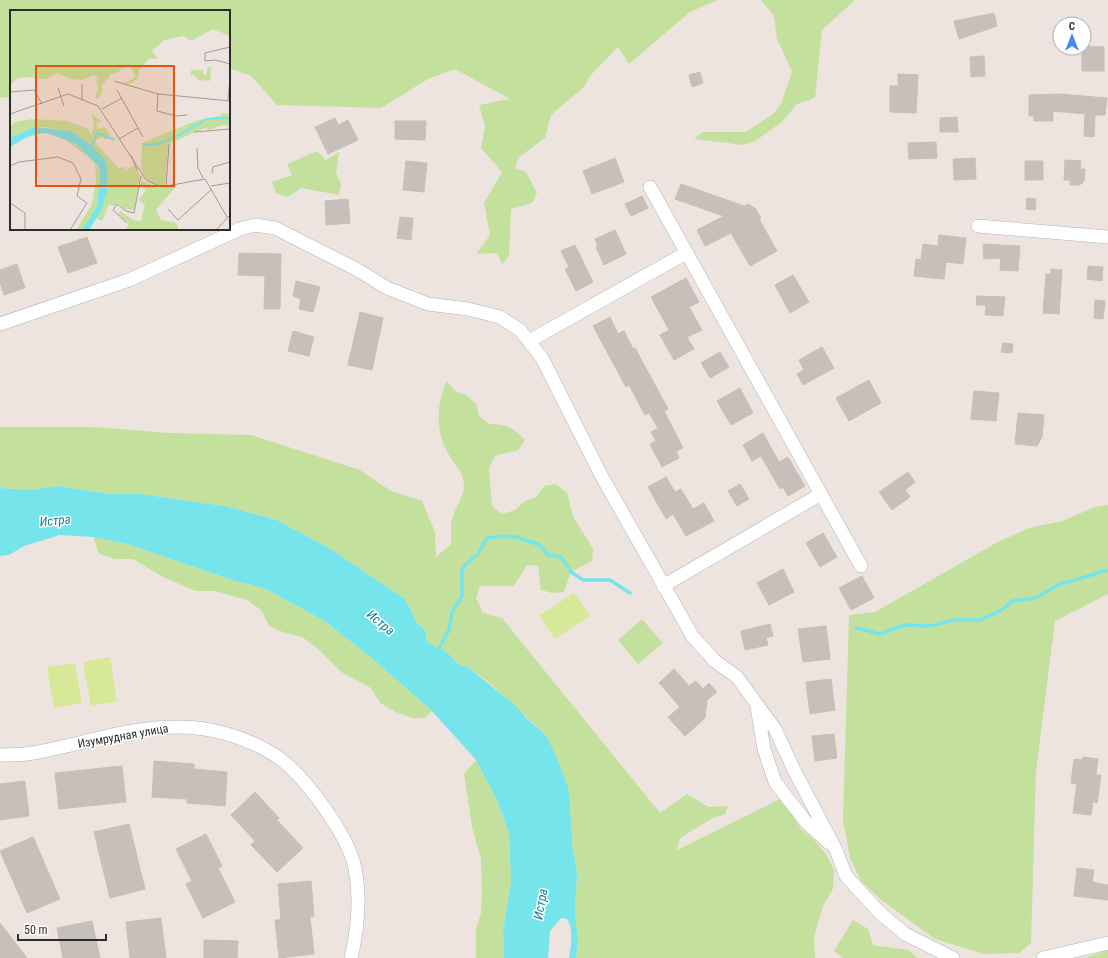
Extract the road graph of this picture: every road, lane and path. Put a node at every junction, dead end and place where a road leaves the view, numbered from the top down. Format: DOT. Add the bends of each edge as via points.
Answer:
graph roads {
  1 [pos="650,187"];
  2 [pos="978,226"];
  3 [pos="1108,237"];
  4 [pos="686,253"];
  5 [pos="0,324"];
  6 [pos="529,341"];
  7 [pos="821,494"];
  8 [pos="861,566"];
  9 [pos="663,586"];
  10 [pos="757,702"];
  11 [pos="0,755"];
  12 [pos="836,850"];
  13 [pos="1108,943"];
  14 [pos="351,958"];
  15 [pos="953,958"];
  16 [pos="1043,958"];
  1 -- 4 [label="street"];
  2 -- 3 [label="street"];
  4 -- 6 [label="street"];
  4 -- 7 [label="street"];
  5 -- 6 [label="street" via="129,280 240,229 255,225 275,228 356,269 387,288 428,304 468,309 500,317 520,330"];
  6 -- 9 [label="street" via="542,358 601,475"];
  7 -- 8 [label="street"];
  7 -- 9 [label="street"];
  9 -- 10 [label="street" via="693,637 715,661 737,677"];
  10 -- 12 [label="street" via="775,729"];
  10 -- 12 [label="street" via="764,749 775,782 806,822"];
  11 -- 14 [label="street, Изумрудная улица" via="32,754 134,731 176,726 225,733 274,755 299,778 325,808 347,845 360,902"];
  12 -- 15 [label="street" via="846,876 879,912 905,934"];
  13 -- 16 [label="street"];
}
